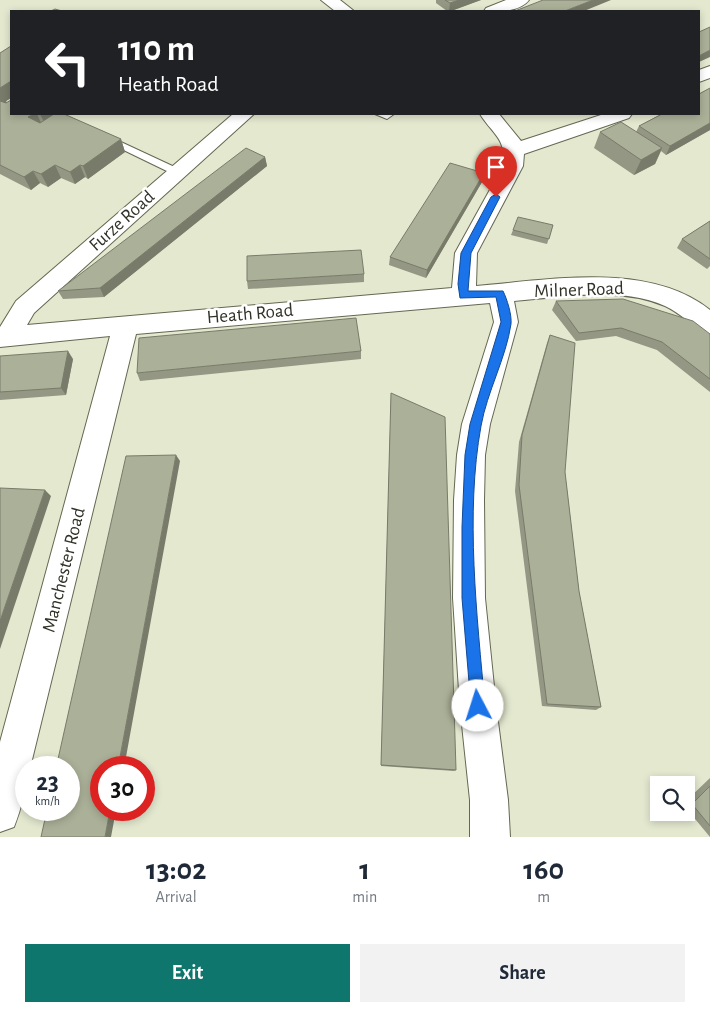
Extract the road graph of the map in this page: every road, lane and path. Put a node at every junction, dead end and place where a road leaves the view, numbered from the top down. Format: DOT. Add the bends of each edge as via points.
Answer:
graph roads {
  1 [pos="329,0"];
  2 [pos="521,0"];
  3 [pos="344,10"];
  4 [pos="495,10"];
  5 [pos="243,115"];
  6 [pos="490,115"];
  7 [pos="619,115"];
  8 [pos="101,136"];
  9 [pos="515,150"];
  10 [pos="177,172"];
  11 [pos="500,293"];
  12 [pos="464,295"];
  13 [pos="704,310"];
  14 [pos="126,326"];
  15 [pos="5,336"];
  16 [pos="0,813"];
  17 [pos="490,837"];
  1 -- 3 [label="street"];
  2 -- 4 [label="street"];
  5 -- 10 [label="street, Furze Road"];
  6 -- 9 [label="street"];
  7 -- 9 [label="street"];
  8 -- 10 [label="lane"];
  9 -- 12 [label="street" via="512,166 466,253"];
  10 -- 15 [label="street, Furze Road" via="25,307"];
  11 -- 12 [label="street, Heath Road"];
  11 -- 13 [label="street, Milner Road" via="588,286 630,287"];
  11 -- 17 [label="street" via="506,322 476,424 468,500 469,598"];
  12 -- 14 [label="street, Heath Road"];
  14 -- 15 [label="street, Heath Road"];
  14 -- 16 [label="street, Manchester Road"];
}
